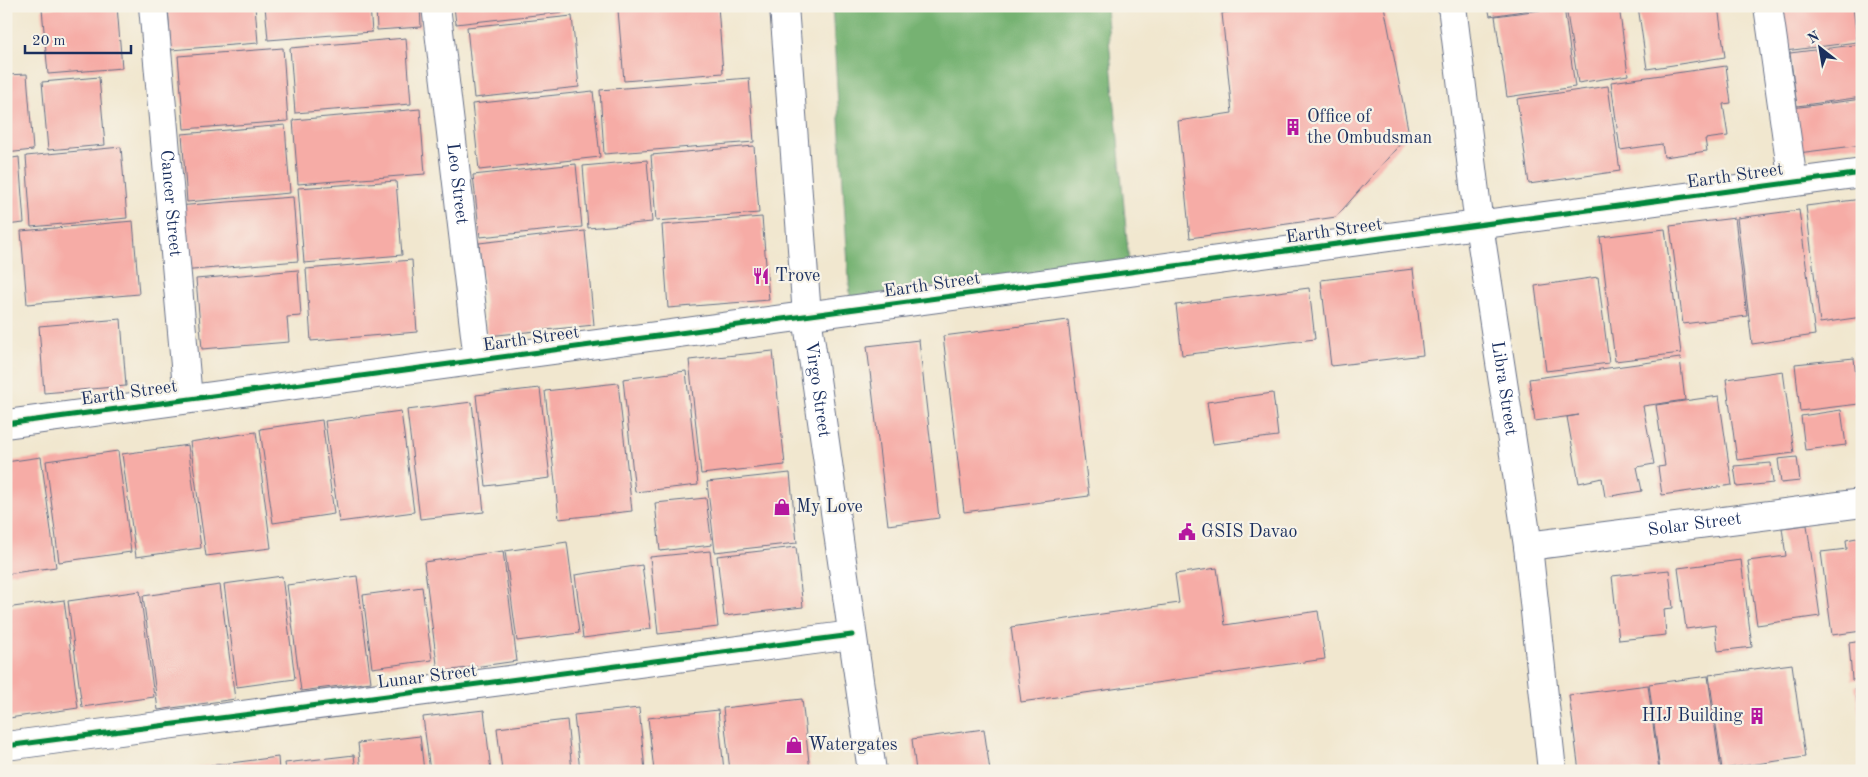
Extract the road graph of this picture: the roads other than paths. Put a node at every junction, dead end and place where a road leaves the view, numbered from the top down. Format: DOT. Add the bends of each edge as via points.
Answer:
graph roads {
  1 [pos="153,6"];
  2 [pos="436,6"];
  3 [pos="784,6"];
  4 [pos="1452,6"];
  5 [pos="1768,6"];
  6 [pos="1862,173"];
  7 [pos="1793,182"];
  8 [pos="1479,225"];
  9 [pos="807,316"];
  10 [pos="478,360"];
  11 [pos="188,399"];
  12 [pos="6,424"];
  13 [pos="1862,503"];
  14 [pos="1528,546"];
  15 [pos="852,635"];
  16 [pos="6,746"];
  17 [pos="872,771"];
  18 [pos="1552,771"];
  1 -- 11 [label="street, Cancer Street"];
  2 -- 10 [label="street, Leo Street"];
  3 -- 9 [label="street, Virgo Street"];
  4 -- 8 [label="street, Libra Street"];
  5 -- 7 [label="street"];
  6 -- 7 [label="street, Earth Street"];
  7 -- 8 [label="street, Earth Street"];
  8 -- 9 [label="street, Earth Street"];
  8 -- 14 [label="street, Libra Street"];
  9 -- 10 [label="street, Earth Street"];
  9 -- 15 [label="street, Virgo Street"];
  10 -- 11 [label="street, Earth Street"];
  11 -- 12 [label="street, Earth Street"];
  13 -- 14 [label="street, Solar Street"];
  14 -- 18 [label="street, Libra Street"];
  15 -- 16 [label="street, Lunar Street"];
  15 -- 17 [label="street, Virgo Street"];
}
